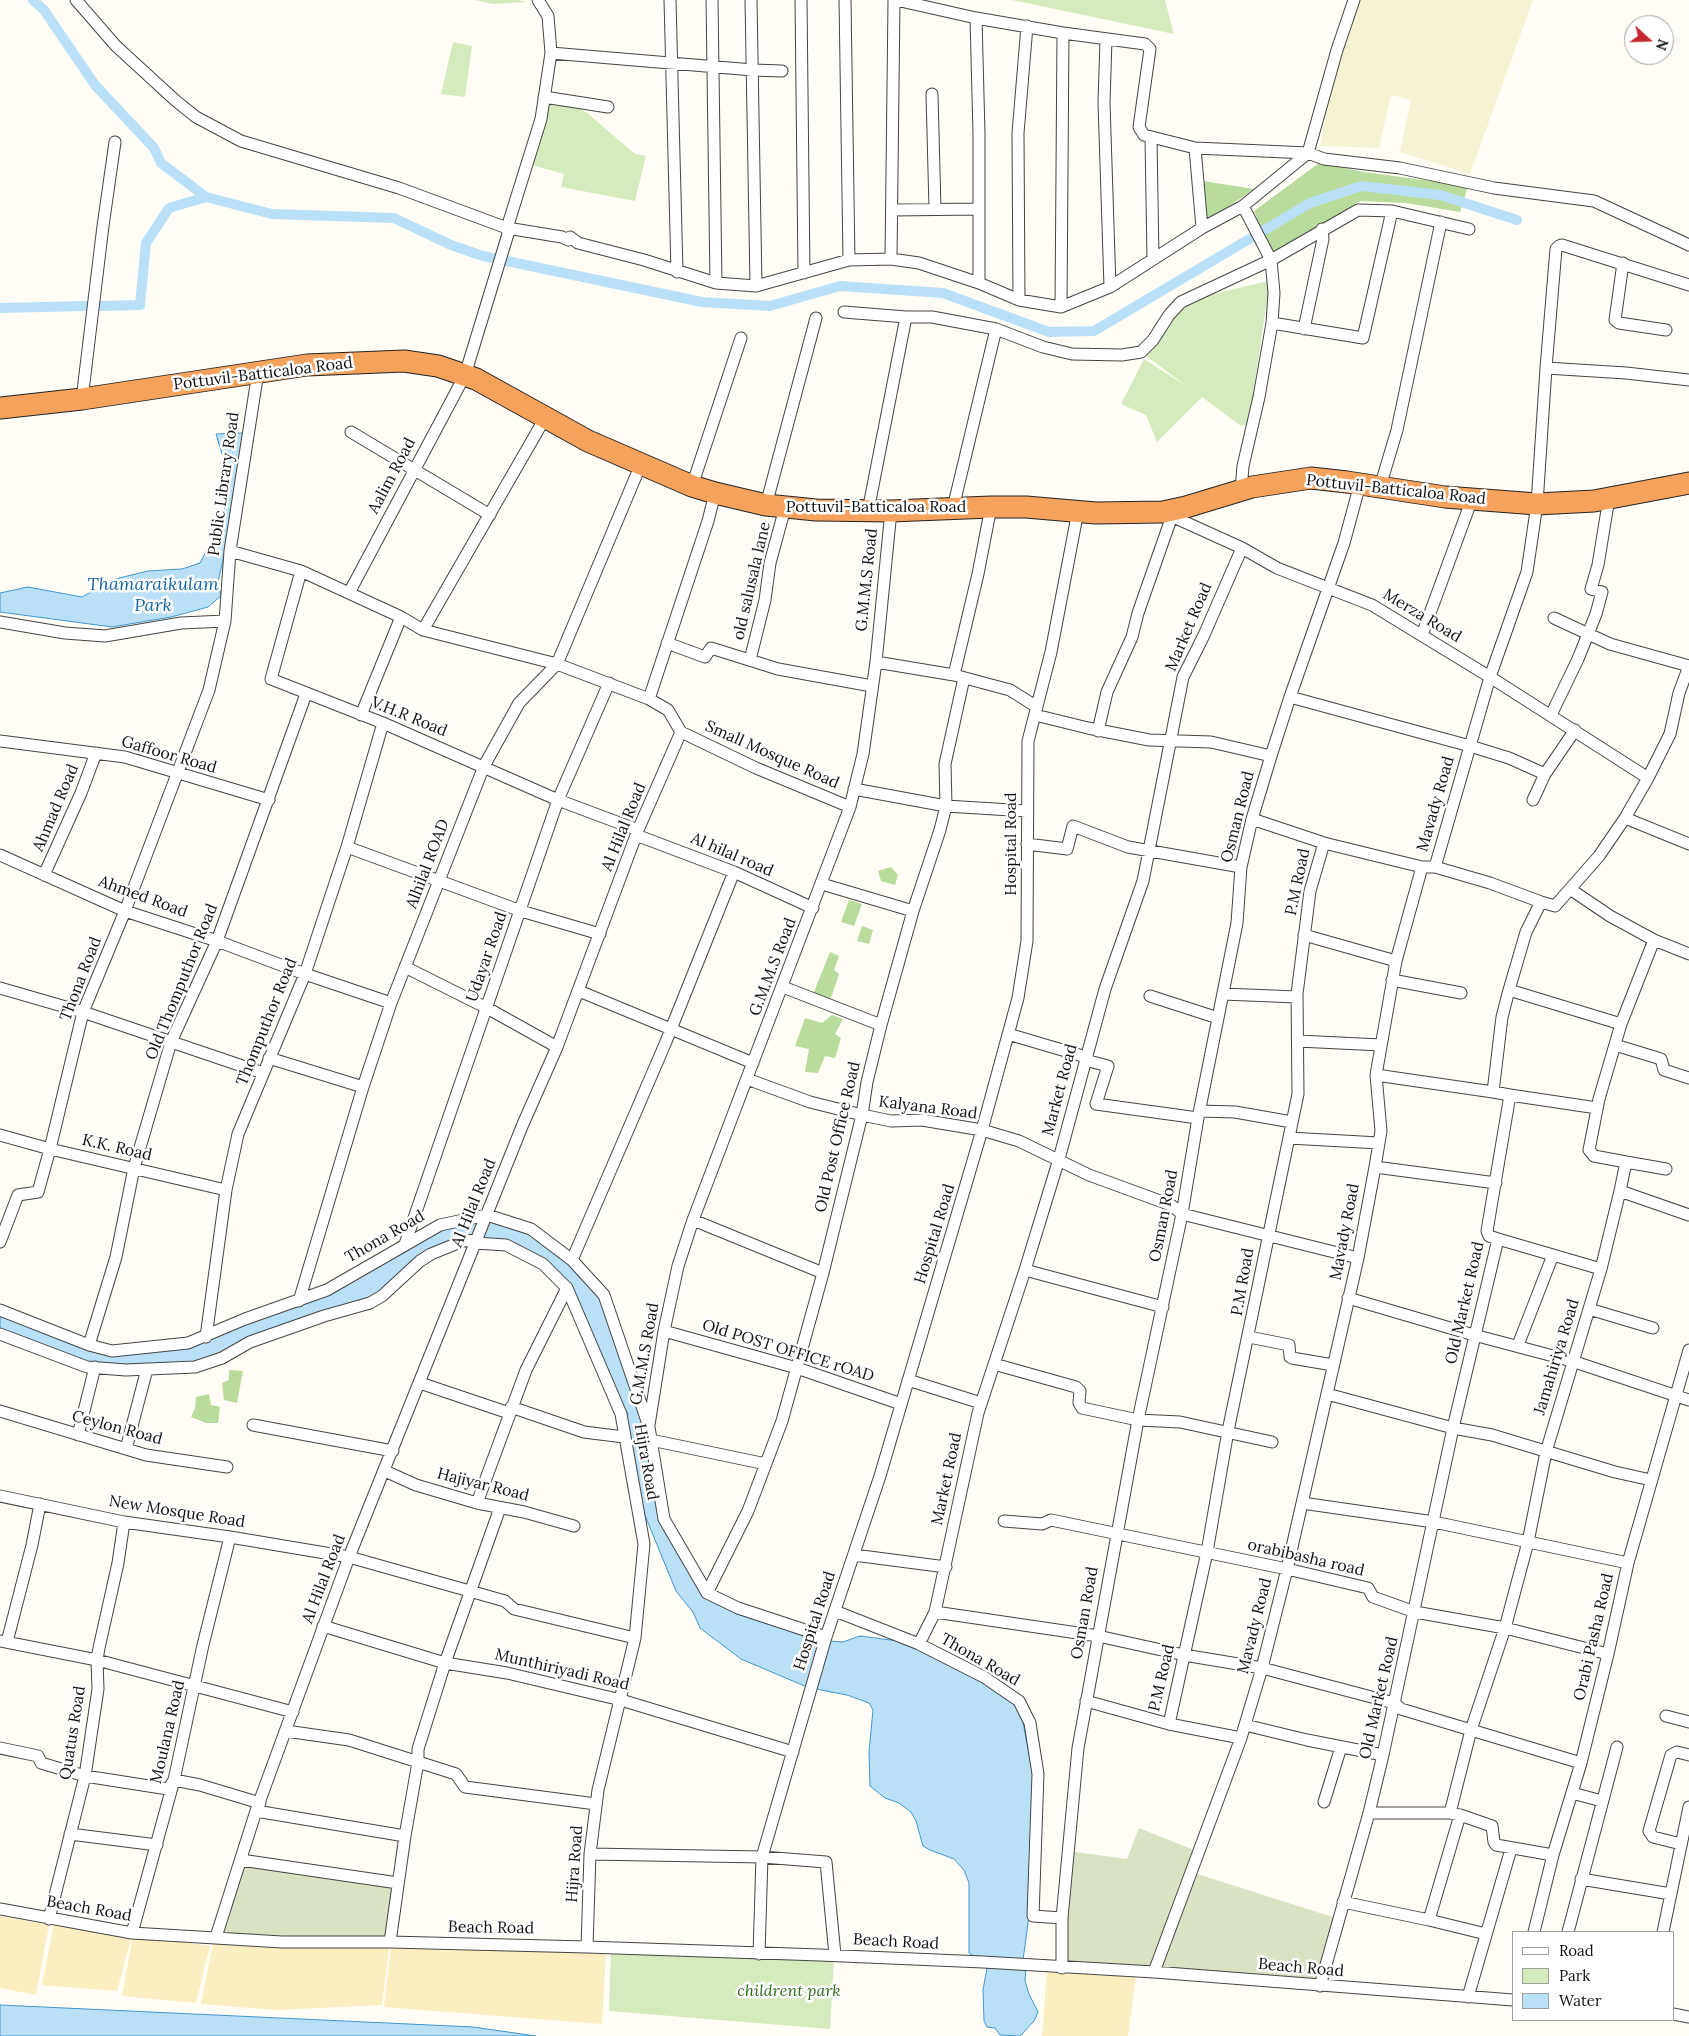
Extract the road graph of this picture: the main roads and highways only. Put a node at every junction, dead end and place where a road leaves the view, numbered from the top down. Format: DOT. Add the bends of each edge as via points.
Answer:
graph roads {
  1 [pos="0,408"];
  2 [pos="1689,483"];
  1 -- 2 [label="highway, Pottuvil-Batticaloa Road" via="307,365 394,360 438,366 465,375 588,441 692,486 776,507 816,510 991,507 1168,514 1241,491 1311,478 1537,504 1594,501"];
}
